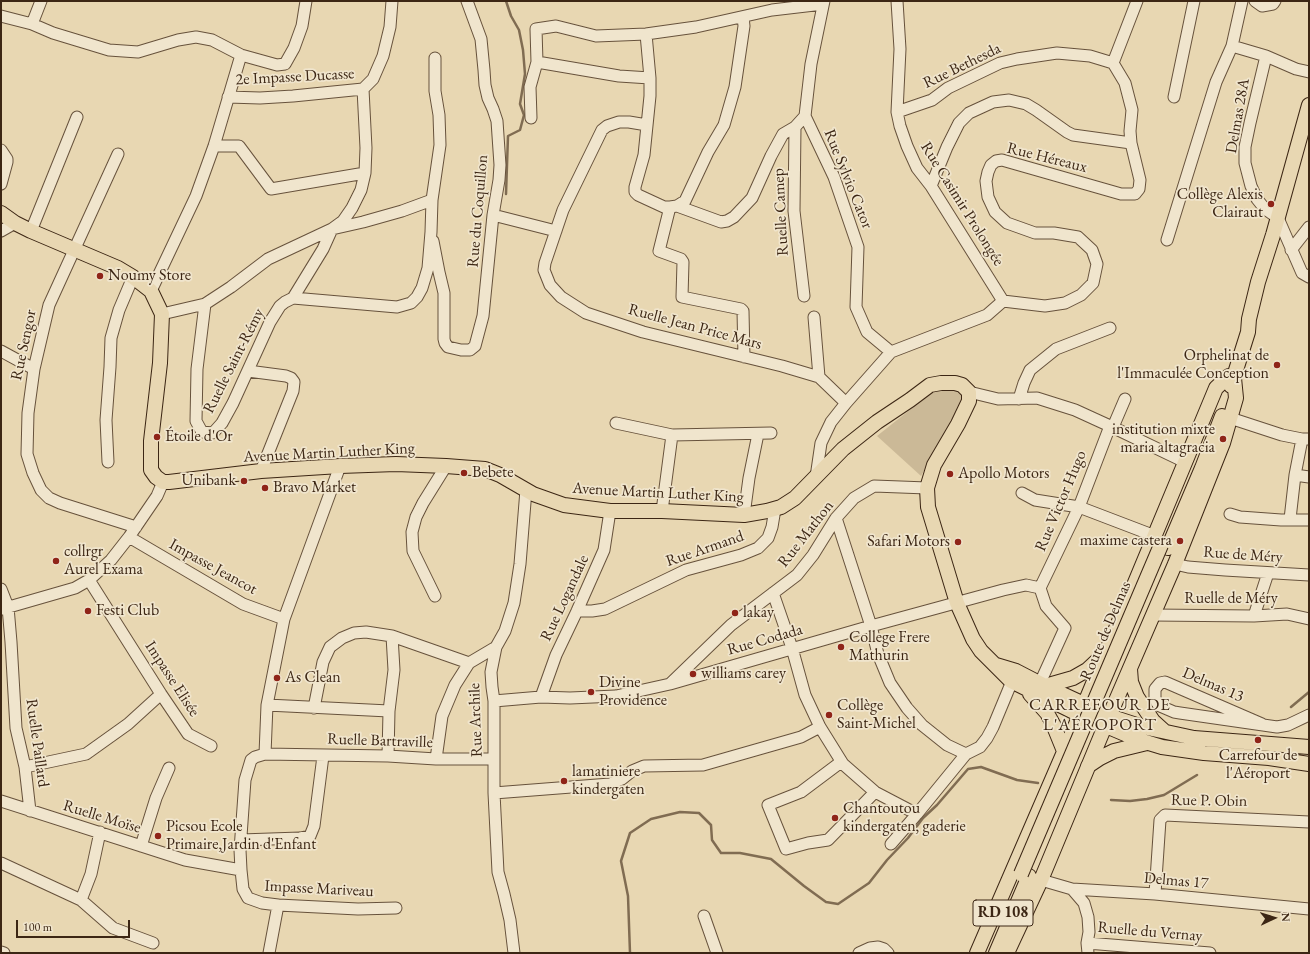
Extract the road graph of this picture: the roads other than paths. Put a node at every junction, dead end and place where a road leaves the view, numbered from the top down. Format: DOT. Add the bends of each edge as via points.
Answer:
graph roads {
  1 [pos="41,1"];
  2 [pos="306,1"];
  3 [pos="392,1"];
  4 [pos="467,1"];
  5 [pos="897,1"];
  6 [pos="1137,1"];
  7 [pos="1194,1"];
  8 [pos="1242,1"];
  9 [pos="1255,1"];
  10 [pos="1275,1"];
  11 [pos="823,3"];
  12 [pos="1,16"];
  13 [pos="743,17"];
  14 [pos="32,24"];
  15 [pos="646,34"];
  16 [pos="1232,46"];
  17 [pos="241,56"];
  18 [pos="1266,56"];
  19 [pos="435,58"];
  20 [pos="537,62"];
  21 [pos="1113,62"];
  22 [pos="1309,72"];
  23 [pos="650,78"];
  24 [pos="363,89"];
  25 [pos="228,97"];
  26 [pos="1174,97"];
  27 [pos="1309,105"];
  28 [pos="897,112"];
  29 [pos="805,116"];
  30 [pos="77,117"];
  31 [pos="531,118"];
  32 [pos="647,124"];
  33 [pos="795,127"];
  34 [pos="1131,143"];
  35 [pos="214,146"];
  36 [pos="1,150"];
  37 [pos="118,154"];
  38 [pos="365,173"];
  39 [pos="1,184"];
  40 [pos="931,186"];
  41 [pos="432,200"];
  42 [pos="674,207"];
  43 [pos="1,213"];
  44 [pos="493,215"];
  45 [pos="1278,218"];
  46 [pos="15,223"];
  47 [pos="1309,227"];
  48 [pos="332,229"];
  49 [pos="1,231"];
  50 [pos="31,231"];
  51 [pos="556,231"];
  52 [pos="431,232"];
  53 [pos="1167,240"];
  54 [pos="74,250"];
  55 [pos="1291,250"];
  56 [pos="133,277"];
  57 [pos="1309,277"];
  58 [pos="150,291"];
  59 [pos="804,296"];
  60 [pos="293,298"];
  61 [pos="1003,301"];
  62 [pos="205,304"];
  63 [pos="162,314"];
  64 [pos="814,317"];
  65 [pos="1110,328"];
  66 [pos="1,351"];
  67 [pos="891,352"];
  68 [pos="744,356"];
  69 [pos="34,369"];
  70 [pos="248,371"];
  71 [pos="819,377"];
  72 [pos="1231,377"];
  73 [pos="969,392"];
  74 [pos="1019,399"];
  75 [pos="1124,400"];
  76 [pos="846,403"];
  77 [pos="1230,418"];
  78 [pos="616,423"];
  79 [pos="1111,426"];
  80 [pos="758,434"];
  81 [pos="771,434"];
  82 [pos="672,435"];
  83 [pos="1306,439"];
  84 [pos="108,462"];
  85 [pos="1185,462"];
  86 [pos="340,466"];
  87 [pos="446,466"];
  88 [pos="261,471"];
  89 [pos="1295,475"];
  90 [pos="816,477"];
  91 [pos="1309,477"];
  92 [pos="163,482"];
  93 [pos="927,488"];
  94 [pos="526,490"];
  95 [pos="1022,493"];
  96 [pos="1079,507"];
  97 [pos="775,509"];
  98 [pos="610,511"];
  99 [pos="662,511"];
  100 [pos="1230,514"];
  101 [pos="744,515"];
  102 [pos="836,518"];
  103 [pos="1290,520"];
  104 [pos="1309,520"];
  105 [pos="136,527"];
  106 [pos="129,537"];
  107 [pos="1161,543"];
  108 [pos="1175,564"];
  109 [pos="1268,573"];
  110 [pos="1309,575"];
  111 [pos="89,580"];
  112 [pos="1040,588"];
  113 [pos="1,590"];
  114 [pos="773,593"];
  115 [pos="434,596"];
  116 [pos="957,603"];
  117 [pos="5,608"];
  118 [pos="577,611"];
  119 [pos="1153,615"];
  120 [pos="1254,616"];
  121 [pos="284,619"];
  122 [pos="1309,619"];
  123 [pos="871,626"];
  124 [pos="392,636"];
  125 [pos="496,647"];
  126 [pos="792,648"];
  127 [pos="1105,653"];
  128 [pos="469,663"];
  129 [pos="1130,669"];
  130 [pos="1017,681"];
  131 [pos="670,684"];
  132 [pos="1043,685"];
  133 [pos="161,694"];
  134 [pos="541,697"];
  135 [pos="494,701"];
  136 [pos="267,706"];
  137 [pos="1081,707"];
  138 [pos="314,708"];
  139 [pos="389,712"];
  140 [pos="1309,715"];
  141 [pos="1109,724"];
  142 [pos="1262,724"];
  143 [pos="820,728"];
  144 [pos="1164,731"];
  145 [pos="1147,743"];
  146 [pos="211,746"];
  147 [pos="1309,747"];
  148 [pos="1064,751"];
  149 [pos="265,754"];
  150 [pos="966,754"];
  151 [pos="323,756"];
  152 [pos="388,756"];
  153 [pos="436,759"];
  154 [pos="493,759"];
  155 [pos="841,762"];
  156 [pos="1309,764"];
  157 [pos="1088,766"];
  158 [pos="25,767"];
  159 [pos="169,768"];
  160 [pos="875,792"];
  161 [pos="494,793"];
  162 [pos="1,801"];
  163 [pos="30,811"];
  164 [pos="917,814"];
  165 [pos="1309,822"];
  166 [pos="100,832"];
  167 [pos="241,840"];
  168 [pos="890,844"];
  169 [pos="141,846"];
  170 [pos="1,864"];
  171 [pos="241,870"];
  172 [pos="1030,877"];
  173 [pos="1072,889"];
  174 [pos="1155,894"];
  175 [pos="81,900"];
  176 [pos="278,905"];
  177 [pos="396,908"];
  178 [pos="1309,909"];
  179 [pos="704,916"];
  180 [pos="154,943"];
  181 [pos="1087,948"];
  182 [pos="1,952"];
  183 [pos="4,953"];
  184 [pos="269,953"];
  185 [pos="514,953"];
  186 [pos="717,953"];
  187 [pos="859,953"];
  188 [pos="888,953"];
  189 [pos="977,953"];
  190 [pos="986,953"];
  191 [pos="996,953"];
  192 [pos="1007,953"];
  193 [pos="1210,953"];
  1 -- 14 [label="street"];
  2 -- 17 [label="street" via="302,26 285,64 277,66"];
  3 -- 24 [label="street" via="390,26 383,56 374,79"];
  4 -- 44 [label="street, Rue du Coquillon" via="481,39 484,85 498,130 500,165"];
  5 -- 28 [label="street, Rue Casimir Prolongée" via="900,49"];
  6 -- 21 [label="street"];
  7 -- 26 [label="street"];
  8 -- 16 [label="street"];
  9 -- 10 [label="street" via="1262,6 1274,4"];
  11 -- 13 [label="street"];
  11 -- 29 [label="street, Rue Sylvio Cator" via="811,64"];
  12 -- 14 [label="street"];
  13 -- 15 [label="street"];
  13 -- 42 [label="street" via="744,26 735,87 724,125 708,152 685,202"];
  14 -- 17 [label="street" via="109,50 138,52 196,37 212,40"];
  15 -- 20 [label="street" via="596,36 556,26 536,29"];
  15 -- 23 [label="street"];
  16 -- 18 [label="street"];
  16 -- 53 [label="street" via="1216,82"];
  17 -- 25 [label="street"];
  18 -- 22 [label="street"];
  18 -- 45 [label="street, Delmas 28A" via="1245,147 1245,163 1257,199 1265,209"];
  19 -- 41 [label="street" via="440,145"];
  20 -- 23 [label="street" via="619,76"];
  20 -- 31 [label="street" via="530,87"];
  21 -- 28 [label="street, Rue Bethesda" via="1090,56 1057,53 1017,59 1000,63 948,88 932,100"];
  21 -- 34 [label="street, Rue Héreaux" via="1125,82 1132,110"];
  23 -- 32 [label="street"];
  24 -- 25 [label="street, 2e Impasse Ducasse" via="260,98"];
  24 -- 38 [label="street"];
  25 -- 35 [label="street"];
  27 -- 45 [label="main road, Route de Delmas / RD 108"];
  28 -- 40 [label="street, Rue Casimir Prolongée" via="907,146 917,168"];
  29 -- 33 [label="street"];
  29 -- 67 [label="street, Rue Sylvio Cator" via="834,176 858,247 856,307 867,332"];
  30 -- 50 [label="street"];
  32 -- 42 [label="street" via="644,155 634,192 664,206"];
  32 -- 51 [label="street" via="619,122 602,130 563,210"];
  33 -- 42 [label="street" via="783,134 752,198 734,217 721,222"];
  33 -- 59 [label="street, Ruelle Camep" via="794,211"];
  34 -- 40 [label="street" via="1073,135 1026,104 1009,100 993,102 969,113 959,123"];
  34 -- 61 [label="street, Rue Héreaux" via="1140,180 1136,194 1121,194 1002,160 991,165 986,181 988,197 995,212 1007,222 1035,233 1078,237 1092,250 1097,264 1093,283 1081,295 1065,303 1045,306"];
  35 -- 38 [label="street" via="239,146 271,189"];
  35 -- 58 [label="street" via="196,196"];
  36 -- 39 [label="street" via="7,162"];
  37 -- 54 [label="street, Rue Sengor"];
  38 -- 48 [label="street" via="361,190 352,208 343,221"];
  40 -- 61 [label="street, Rue Casimir Prolongée"];
  41 -- 48 [label="street"];
  41 -- 52 [label="street"];
  42 -- 68 [label="street" via="659,251 683,262 682,298 743,311"];
  43 -- 46 [label="main road"];
  44 -- 51 [label="street"];
  44 -- 52 [label="street, Rue du Coquillon" via="483,316 475,346 470,350 448,347 445,343 444,293"];
  45 -- 55 [label="street"];
  45 -- 72 [label="main road, Route de Delmas / RD 108"];
  46 -- 49 [label="street"];
  46 -- 50 [label="main road"];
  47 -- 55 [label="street"];
  48 -- 60 [label="street"];
  48 -- 62 [label="street" via="268,259"];
  50 -- 54 [label="main road"];
  51 -- 68 [label="street, Ruelle Jean Price Mars" via="544,270 550,284 562,297 586,313 643,332"];
  52 -- 60 [label="street" via="428,268 422,288 411,303 405,306"];
  54 -- 56 [label="main road"];
  54 -- 69 [label="street, Rue Sengor" via="49,305"];
  55 -- 57 [label="street" via="1302,273"];
  56 -- 58 [label="main road"];
  56 -- 84 [label="street" via="111,338 106,420"];
  58 -- 63 [label="main road"];
  60 -- 70 [label="street, Ruelle Saint-Rémy" via="280,306 270,322"];
  61 -- 67 [label="street" via="987,315"];
  62 -- 63 [label="street"];
  62 -- 70 [label="street, Ruelle Saint-Rémy" via="197,370 196,421 202,432 213,433 222,423"];
  63 -- 92 [label="main road" via="160,363 151,441 151,470"];
  64 -- 71 [label="street"];
  65 -- 74 [label="street" via="1056,350 1030,370"];
  66 -- 69 [label="street"];
  67 -- 76 [label="street"];
  68 -- 71 [label="street, Ruelle Jean Price Mars"];
  69 -- 105 [label="street, Rue Sengor" via="28,413 27,454 40,490 60,503"];
  70 -- 88 [label="street" via="286,376 294,382 293,391"];
  71 -- 76 [label="street, Ruelle Jean Price Mars"];
  72 -- 77 [label="main road" via="1236,398"];
  72 -- 85 [label="main road" via="1216,388"];
  72 -- 107 [label="main road, Route de Delmas / RD 108"];
  73 -- 74 [label="street" via="998,399"];
  73 -- 90 [label="main road, Avenue Martin Luther King" via="962,385 955,383 941,382 930,385 843,449"];
  73 -- 93 [label="main road" via="969,401 934,465"];
  74 -- 79 [label="street" via="1037,398 1075,410"];
  75 -- 79 [label="street, Rue Victor Hugo"];
  76 -- 90 [label="street" via="831,422 821,443"];
  77 -- 83 [label="street" via="1282,435"];
  77 -- 108 [label="main road" via="1223,443"];
  78 -- 82 [label="street"];
  79 -- 85 [label="street"];
  79 -- 96 [label="street, Rue Victor Hugo"];
  80 -- 81 [label="street"];
  80 -- 82 [label="street"];
  80 -- 101 [label="street"];
  82 -- 99 [label="street"];
  83 -- 89 [label="street"];
  85 -- 107 [label="main road"];
  86 -- 87 [label="main road, Avenue Martin Luther King"];
  86 -- 88 [label="main road, Avenue Martin Luther King"];
  86 -- 121 [label="street"];
  87 -- 94 [label="main road, Avenue Martin Luther King" via="484,469 500,474"];
  87 -- 115 [label="street" via="423,503 412,532 413,551"];
  88 -- 92 [label="main road, Avenue Martin Luther King"];
  89 -- 91 [label="street"];
  89 -- 103 [label="street"];
  90 -- 97 [label="main road, Avenue Martin Luther King" via="795,498"];
  92 -- 105 [label="street" via="157,496"];
  93 -- 102 [label="street, Rue Mathon" via="874,486 854,498"];
  93 -- 116 [label="main road" via="928,507"];
  94 -- 98 [label="main road, Avenue Martin Luther King" via="564,505"];
  94 -- 125 [label="street, Rue Archile" via="514,603"];
  95 -- 96 [label="street" via="1036,500"];
  96 -- 107 [label="street"];
  96 -- 112 [label="street, Rue Victor Hugo"];
  97 -- 101 [label="main road, Avenue Martin Luther King"];
  97 -- 118 [label="street, Rue Armand" via="768,538 758,548 686,570 605,609"];
  98 -- 99 [label="main road, Avenue Martin Luther King"];
  98 -- 118 [label="street, Rue Logandale" via="604,550"];
  99 -- 101 [label="main road, Avenue Martin Luther King"];
  100 -- 103 [label="street"];
  102 -- 114 [label="street, Rue Mathon" via="797,575"];
  102 -- 123 [label="street"];
  103 -- 104 [label="street"];
  105 -- 106 [label="street"];
  106 -- 111 [label="street"];
  106 -- 121 [label="street, Impasse Jeancot" via="243,604"];
  107 -- 127 [label="main road"];
  107 -- 172 [label="main road, Route de Delmas / RD 108, bridge"];
  108 -- 109 [label="street, Rue de Méry"];
  108 -- 119 [label="main road"];
  109 -- 110 [label="street, Rue de Méry"];
  109 -- 120 [label="street"];
  111 -- 117 [label="street" via="75,588"];
  111 -- 133 [label="street, Impasse Elisée"];
  112 -- 116 [label="street, Rue Codada" via="1026,585"];
  112 -- 132 [label="street" via="1046,606 1065,628"];
  113 -- 117 [label="street, Ruelle Paillard"];
  114 -- 126 [label="street"];
  114 -- 131 [label="street, Rue Mathon" via="731,625"];
  116 -- 123 [label="street, Rue Codada"];
  116 -- 130 [label="main road" via="981,651"];
  117 -- 158 [label="street, Ruelle Paillard" via="11,642 16,728"];
  118 -- 134 [label="street, Rue Logandale" via="556,655"];
  119 -- 120 [label="street, Ruelle de Méry"];
  119 -- 129 [label="main road"];
  120 -- 122 [label="street, Ruelle de Méry" via="1287,614"];
  121 -- 136 [label="street"];
  123 -- 126 [label="street, Rue Codada"];
  123 -- 150 [label="street" via="878,654 890,683 907,708 947,746"];
  124 -- 128 [label="street"];
  124 -- 138 [label="street" via="354,633 330,647 323,662"];
  124 -- 139 [label="street" via="394,670"];
  125 -- 128 [label="street"];
  125 -- 135 [label="street, Rue Archile" via="491,672"];
  126 -- 131 [label="street, Rue Codada"];
  126 -- 143 [label="street" via="805,695"];
  127 -- 132 [label="main road" via="1087,670 1073,678"];
  127 -- 137 [label="main road"];
  128 -- 153 [label="street" via="455,685 442,716"];
  129 -- 141 [label="main road"];
  129 -- 144 [label="main road" via="1137,697 1153,721"];
  130 -- 132 [label="main road"];
  130 -- 137 [label="main road"];
  130 -- 148 [label="main road" via="1047,713"];
  130 -- 150 [label="street" via="988,738 980,747"];
  131 -- 134 [label="street, Rue Codada" via="616,696"];
  132 -- 137 [label="main road"];
  133 -- 146 [label="street, Impasse Elisée" via="188,734"];
  133 -- 158 [label="street" via="128,724 86,754"];
  134 -- 135 [label="street, Rue Codada"];
  135 -- 154 [label="street, Rue Archile"];
  136 -- 138 [label="street"];
  136 -- 149 [label="street"];
  137 -- 141 [label="main road"];
  137 -- 148 [label="main road"];
  138 -- 139 [label="street"];
  139 -- 152 [label="street"];
  140 -- 142 [label="street, Delmas 13" via="1288,725"];
  141 -- 144 [label="main road"];
  141 -- 145 [label="main road" via="1134,739"];
  141 -- 157 [label="main road"];
  142 -- 142 [label="street, Delmas 13" via="1165,682 1160,683 1155,689 1157,703 1174,712"];
  143 -- 155 [label="street"];
  143 -- 161 [label="street" via="801,737 703,765 644,766 610,784"];
  144 -- 147 [label="main road" via="1194,738"];
  145 -- 156 [label="main road" via="1204,753"];
  145 -- 157 [label="main road" via="1114,751"];
  148 -- 189 [label="main road"];
  149 -- 151 [label="street, Ruelle Bartraville"];
  149 -- 167 [label="street" via="251,760 245,780"];
  150 -- 164 [label="street"];
  151 -- 152 [label="street, Ruelle Bartraville"];
  151 -- 167 [label="street" via="314,826 310,836"];
  152 -- 153 [label="street, Ruelle Bartraville"];
  153 -- 154 [label="street, Ruelle Bartraville"];
  154 -- 161 [label="street, Rue Archile"];
  155 -- 160 [label="street"];
  155 -- 160 [label="street" via="801,792 768,805 786,848 828,840"];
  157 -- 172 [label="main road"];
  158 -- 163 [label="street, Ruelle Paillard"];
  159 -- 169 [label="street" via="156,798"];
  160 -- 164 [label="street"];
  161 -- 185 [label="street, Rue Archile" via="498,872 510,920"];
  162 -- 163 [label="street, Ruelle Moïse"];
  163 -- 166 [label="street, Ruelle Moïse"];
  164 -- 168 [label="street"];
  165 -- 174 [label="street, Rue P. Obin" via="1165,815 1160,820"];
  166 -- 169 [label="street, Ruelle Moïse"];
  166 -- 175 [label="street" via="91,874"];
  167 -- 171 [label="street"];
  169 -- 171 [label="street, Ruelle Moïse" via="185,860"];
  170 -- 175 [label="street"];
  171 -- 176 [label="street, Impasse Mariveau" via="243,889 248,898 262,904"];
  172 -- 173 [label="street, Delmas 17"];
  172 -- 190 [label="main road, Route de Delmas / RD 108"];
  172 -- 191 [label="main road, Route de Delmas / RD 108"];
  172 -- 192 [label="main road"];
  173 -- 174 [label="street, Delmas 17"];
  173 -- 181 [label="street" via="1084,903 1088,917"];
  174 -- 178 [label="street, Delmas 17"];
  175 -- 180 [label="street" via="113,928"];
  176 -- 177 [label="street, Impasse Mariveau" via="358,910"];
  176 -- 184 [label="street"];
  179 -- 186 [label="street"];
  181 -- 193 [label="street, Ruelle du Vernay"];
  182 -- 183 [label="street"];
  187 -- 188 [label="street" via="878,947"];
}
